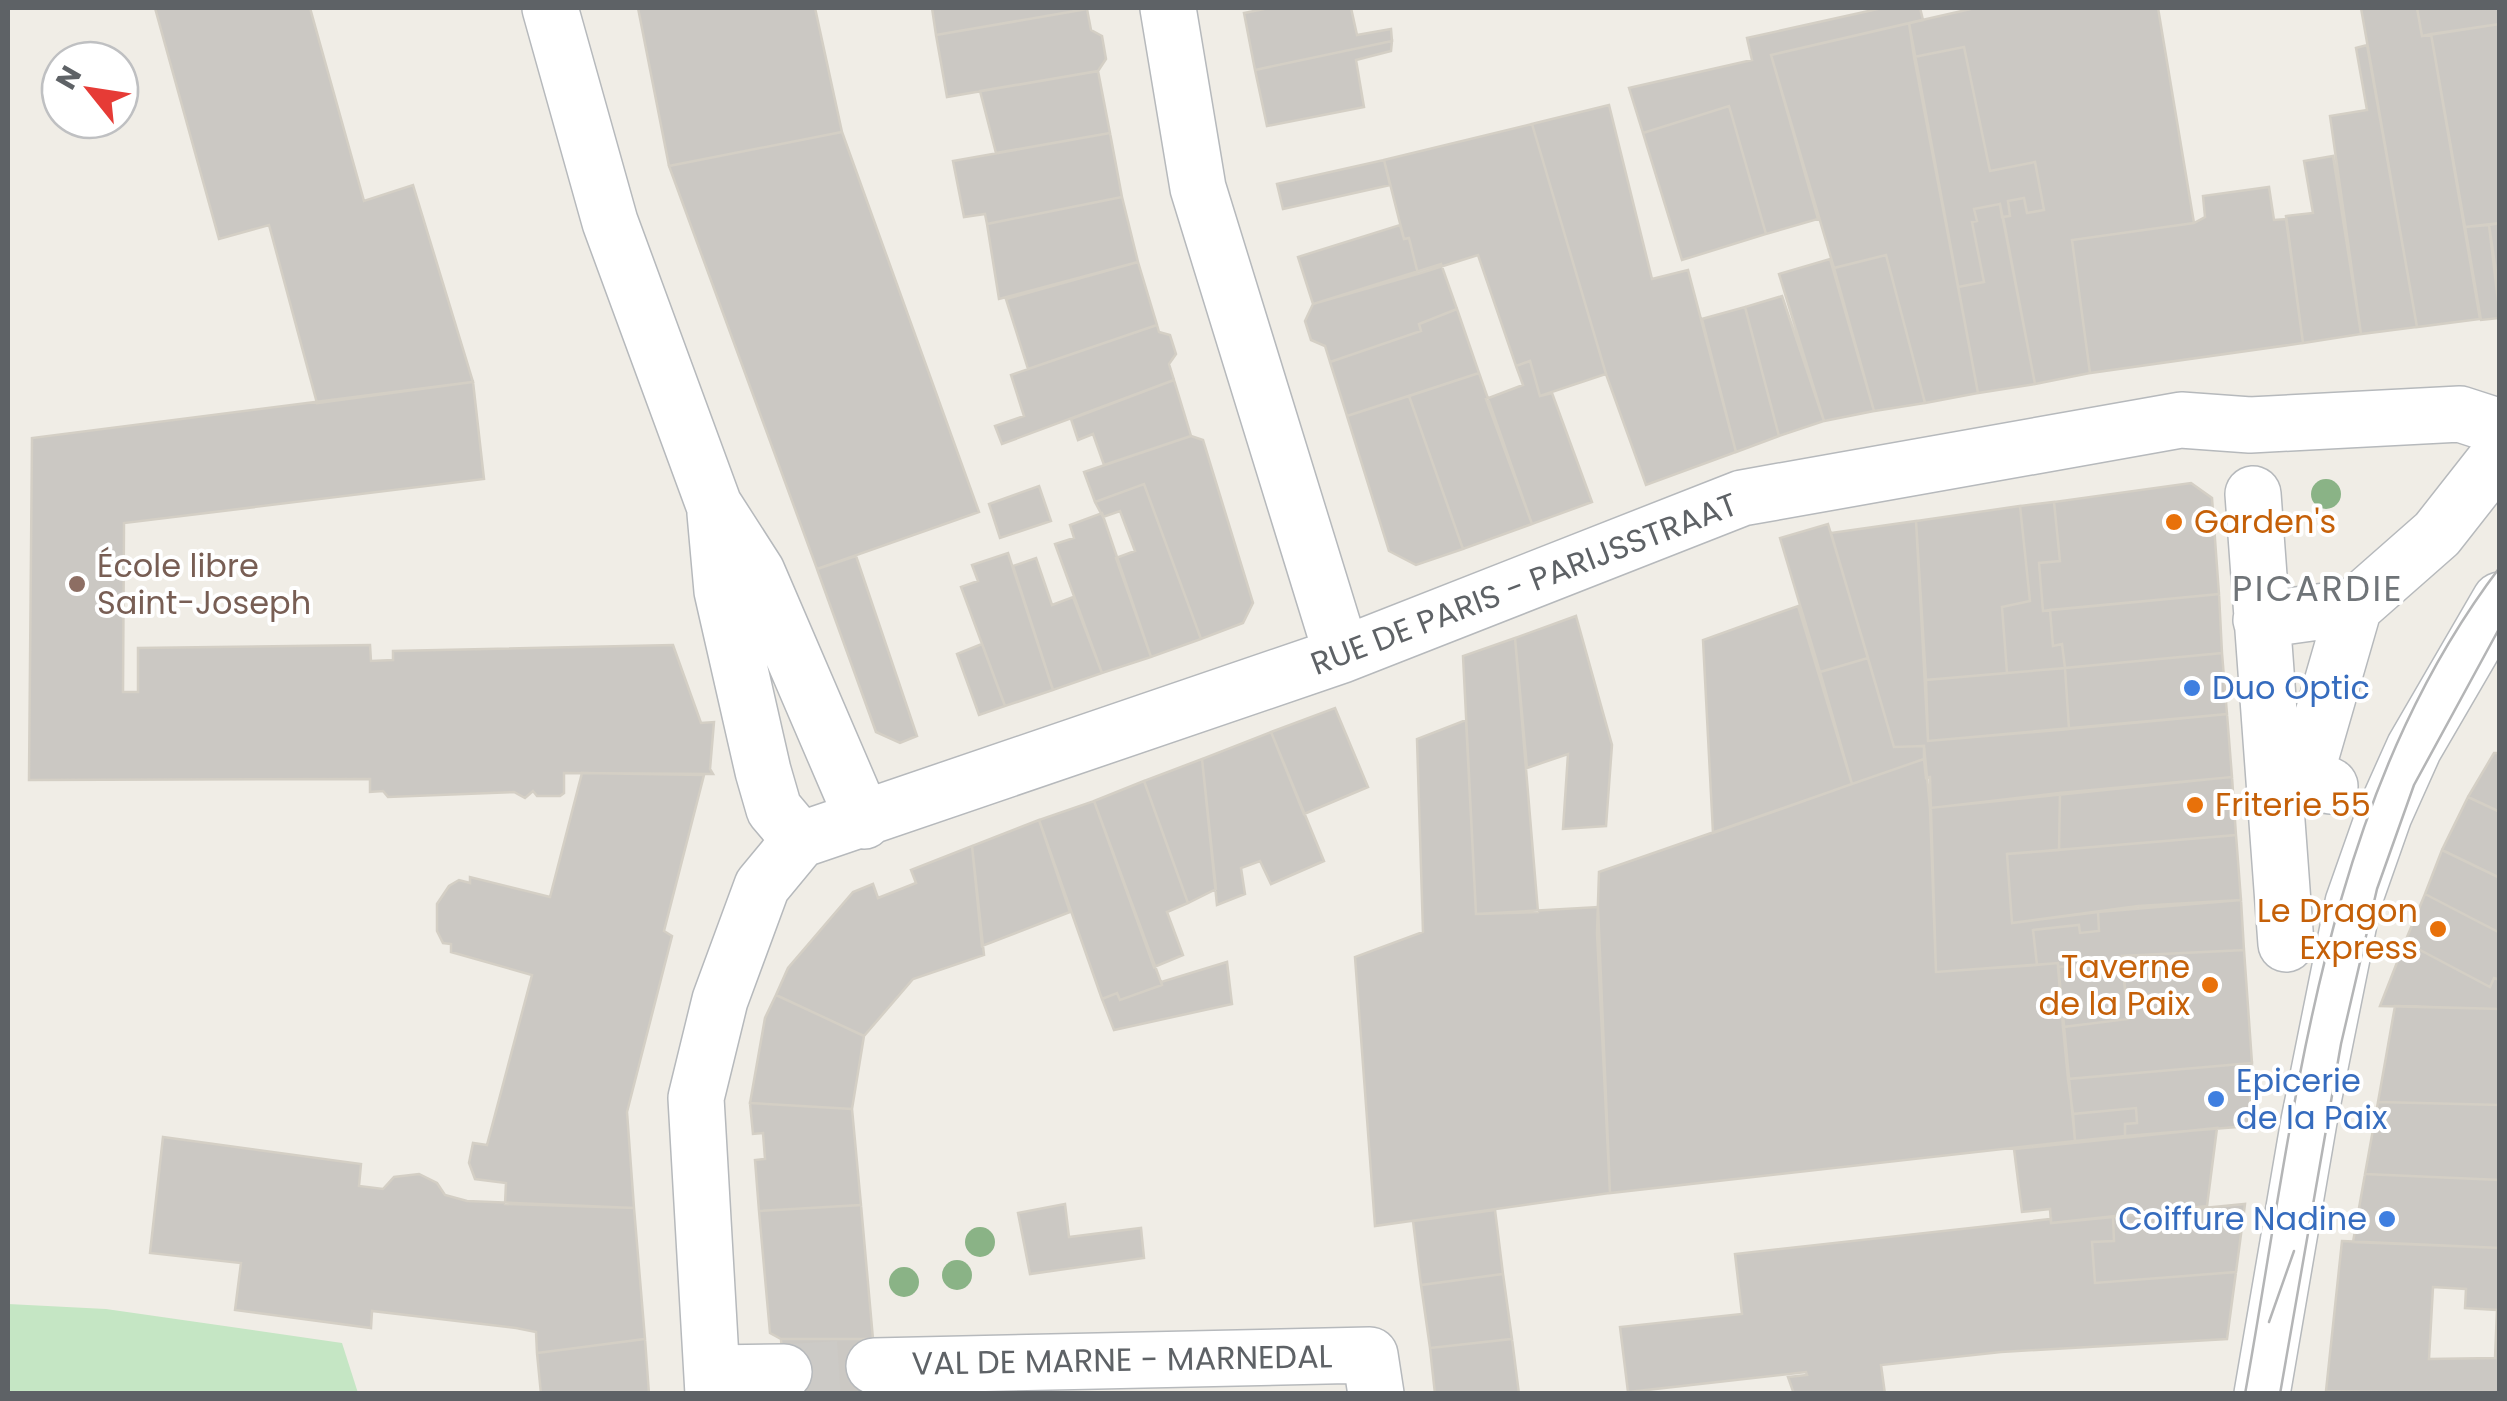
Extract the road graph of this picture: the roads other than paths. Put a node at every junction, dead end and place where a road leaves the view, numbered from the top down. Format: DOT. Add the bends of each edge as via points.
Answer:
graph roads {
  1 [pos="550,8"];
  2 [pos="1168,8"];
  3 [pos="2496,446"];
  4 [pos="2252,494"];
  5 [pos="714,505"];
  6 [pos="2500,600"];
  7 [pos="2354,607"];
  8 [pos="2261,620"];
  9 [pos="1342,655"];
  10 [pos="2330,786"];
  11 [pos="864,821"];
  12 [pos="800,840"];
  13 [pos="2286,944"];
  14 [pos="874,1366"];
  15 [pos="784,1372"];
  16 [pos="1373,1374"];
  17 [pos="712,1384"];
  18 [pos="2262,1394"];
  1 -- 5 [label="street" via="610,222"];
  2 -- 9 [label="street" via="1198,188"];
  3 -- 7 [label="street" via="2462,518"];
  3 -- 9 [label="street, RUE DE PARIS - PARIJSSTRAAT" via="2460,414 2343,434 2181,420 1742,498"];
  4 -- 8 [label="street"];
  5 -- 11 [label="street" via="756,572"];
  5 -- 12 [label="street" via="722,591 763,771 774,810"];
  6 -- 18 [label="street" via="2414,748 2353,903"];
  7 -- 8 [label="street"];
  7 -- 10 [label="street" via="2306,772"];
  8 -- 13 [label="street"];
  9 -- 11 [label="street, RUE DE PARIS - PARIJSSTRAAT"];
  11 -- 12 [label="street, RUE DE PARIS - PARIJSSTRAAT"];
  12 -- 17 [label="street" via="762,886 720,1000 696,1098"];
  14 -- 16 [label="street, VAL DE MARNE - MARNEDAL"];
  15 -- 17 [label="street"];
}
